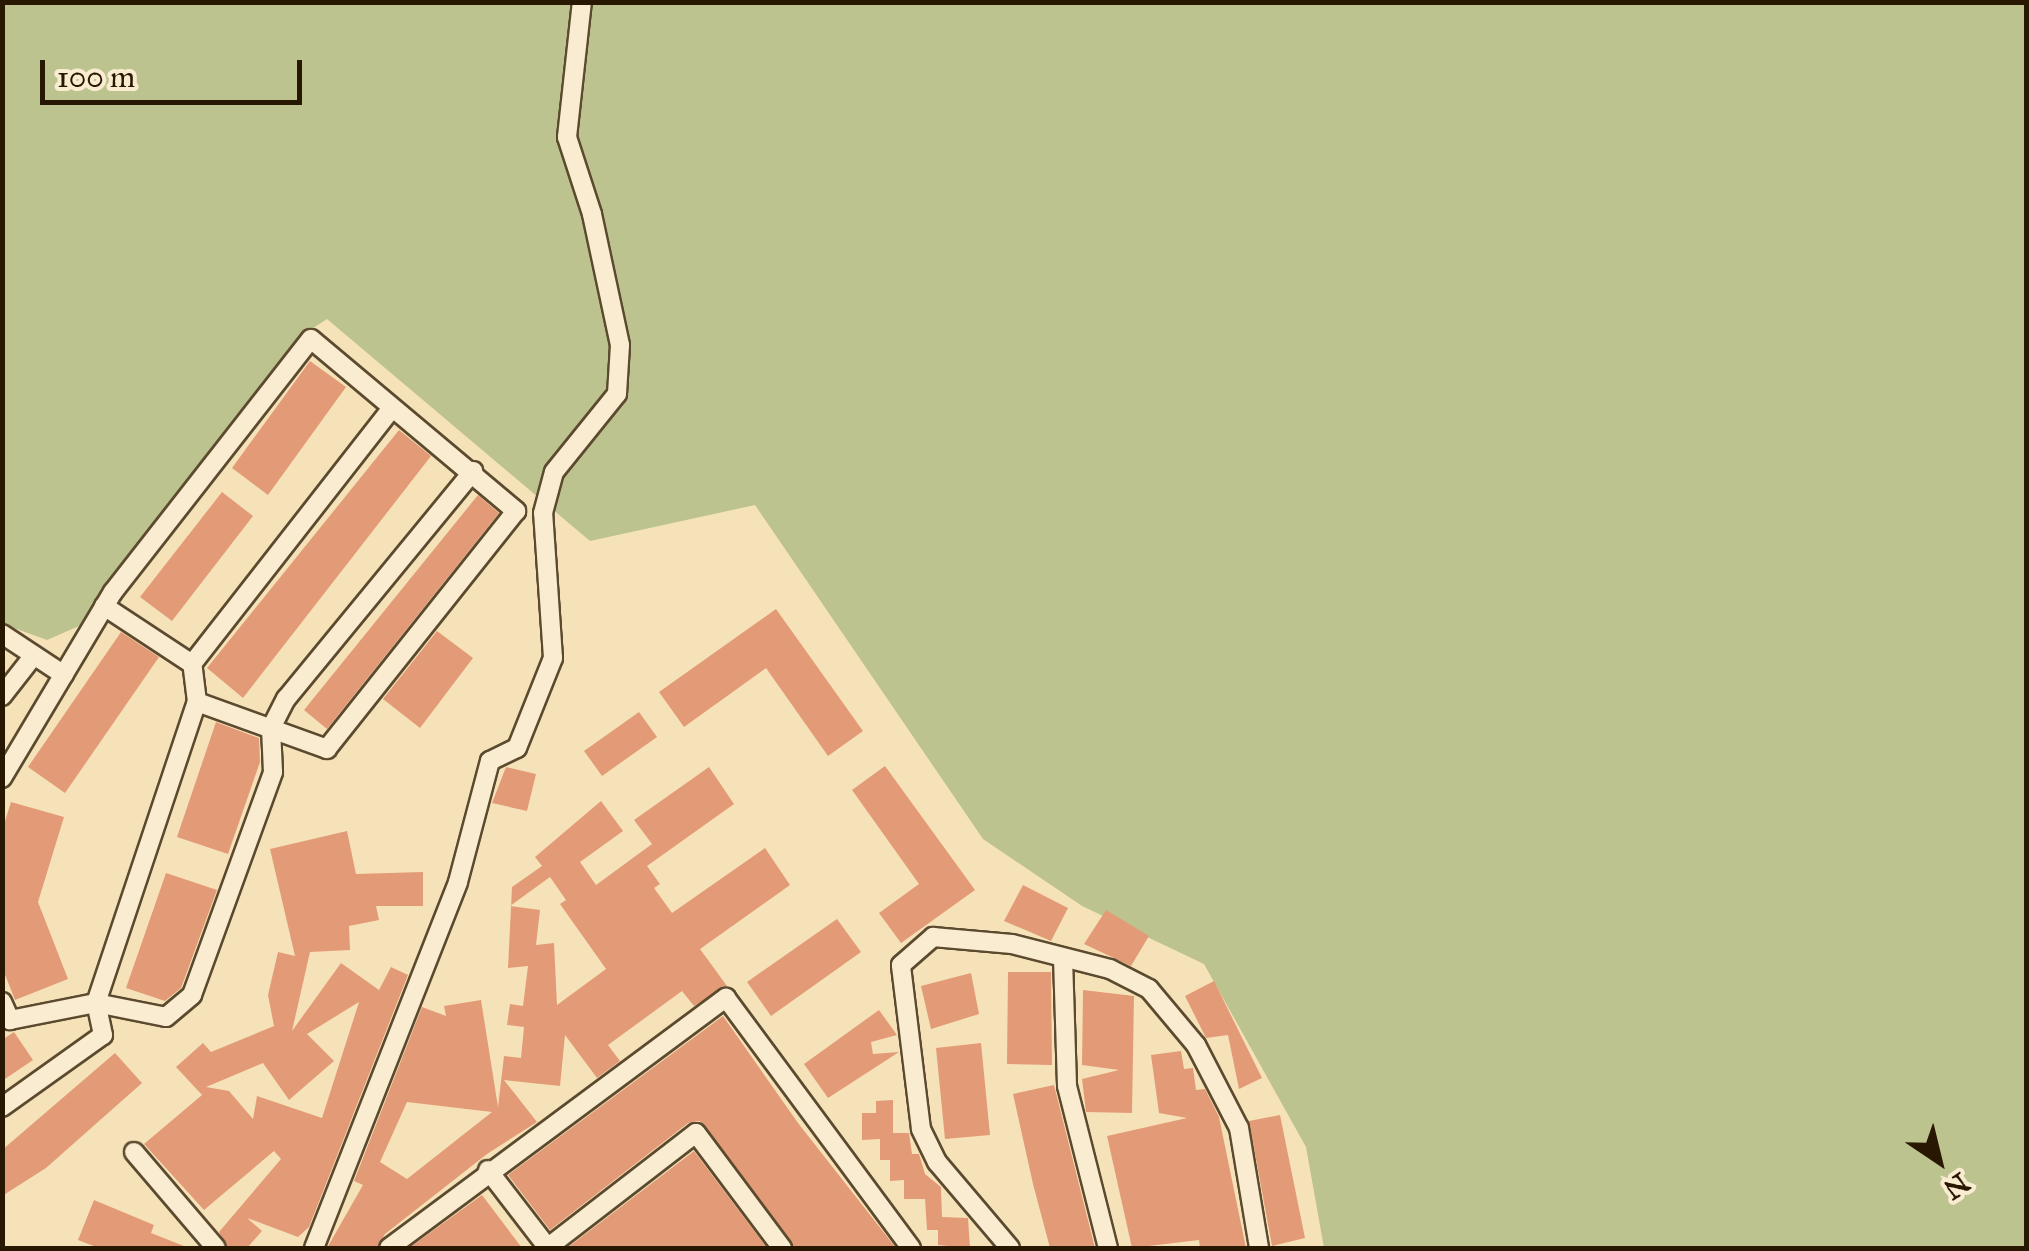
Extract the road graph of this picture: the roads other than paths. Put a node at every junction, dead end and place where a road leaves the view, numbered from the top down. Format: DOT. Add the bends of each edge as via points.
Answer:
graph roads {
  1 [pos="582,2"];
  2 [pos="392,408"];
  3 [pos="473,471"];
  4 [pos="104,606"];
  5 [pos="2,634"];
  6 [pos="31,658"];
  7 [pos="192,664"];
  8 [pos="64,675"];
  9 [pos="2,696"];
  10 [pos="197,702"];
  11 [pos="271,728"];
  12 [pos="2,778"];
  13 [pos="1063,958"];
  14 [pos="2,1002"];
  15 [pos="96,1003"];
  16 [pos="2,1106"];
  17 [pos="134,1152"];
  18 [pos="488,1170"];
  19 [pos="216,1248"];
  20 [pos="314,1248"];
  21 [pos="390,1248"];
  22 [pos="548,1248"];
  23 [pos="782,1248"];
  24 [pos="911,1248"];
  25 [pos="1010,1248"];
  26 [pos="1108,1248"];
  27 [pos="1259,1248"];
  1 -- 20 [label="street" via="567,137 592,214 620,345 617,394 554,472 544,513 553,658 518,748 490,761 458,882"];
  2 -- 3 [label="street"];
  2 -- 4 [label="street" via="311,339"];
  2 -- 7 [label="street"];
  3 -- 11 [label="street" via="286,699"];
  3 -- 11 [label="street" via="516,511 327,749"];
  4 -- 7 [label="street"];
  4 -- 8 [label="street"];
  5 -- 6 [label="street"];
  6 -- 8 [label="street"];
  6 -- 9 [label="street"];
  7 -- 10 [label="street"];
  8 -- 12 [label="street"];
  10 -- 11 [label="street"];
  10 -- 15 [label="street"];
  11 -- 15 [label="street" via="273,772 192,995 166,1017"];
  13 -- 25 [label="street" via="972,937 934,937 900,966 921,1129 936,1162"];
  13 -- 26 [label="street" via="1067,1086"];
  13 -- 27 [label="street" via="1110,969 1148,989 1196,1045 1239,1128"];
  14 -- 15 [label="street" via="10,1020"];
  15 -- 16 [label="street" via="102,1034"];
  17 -- 19 [label="street"];
  18 -- 21 [label="street"];
  18 -- 22 [label="street"];
  18 -- 24 [label="street" via="726,998"];
  22 -- 23 [label="street" via="696,1133"];
}
